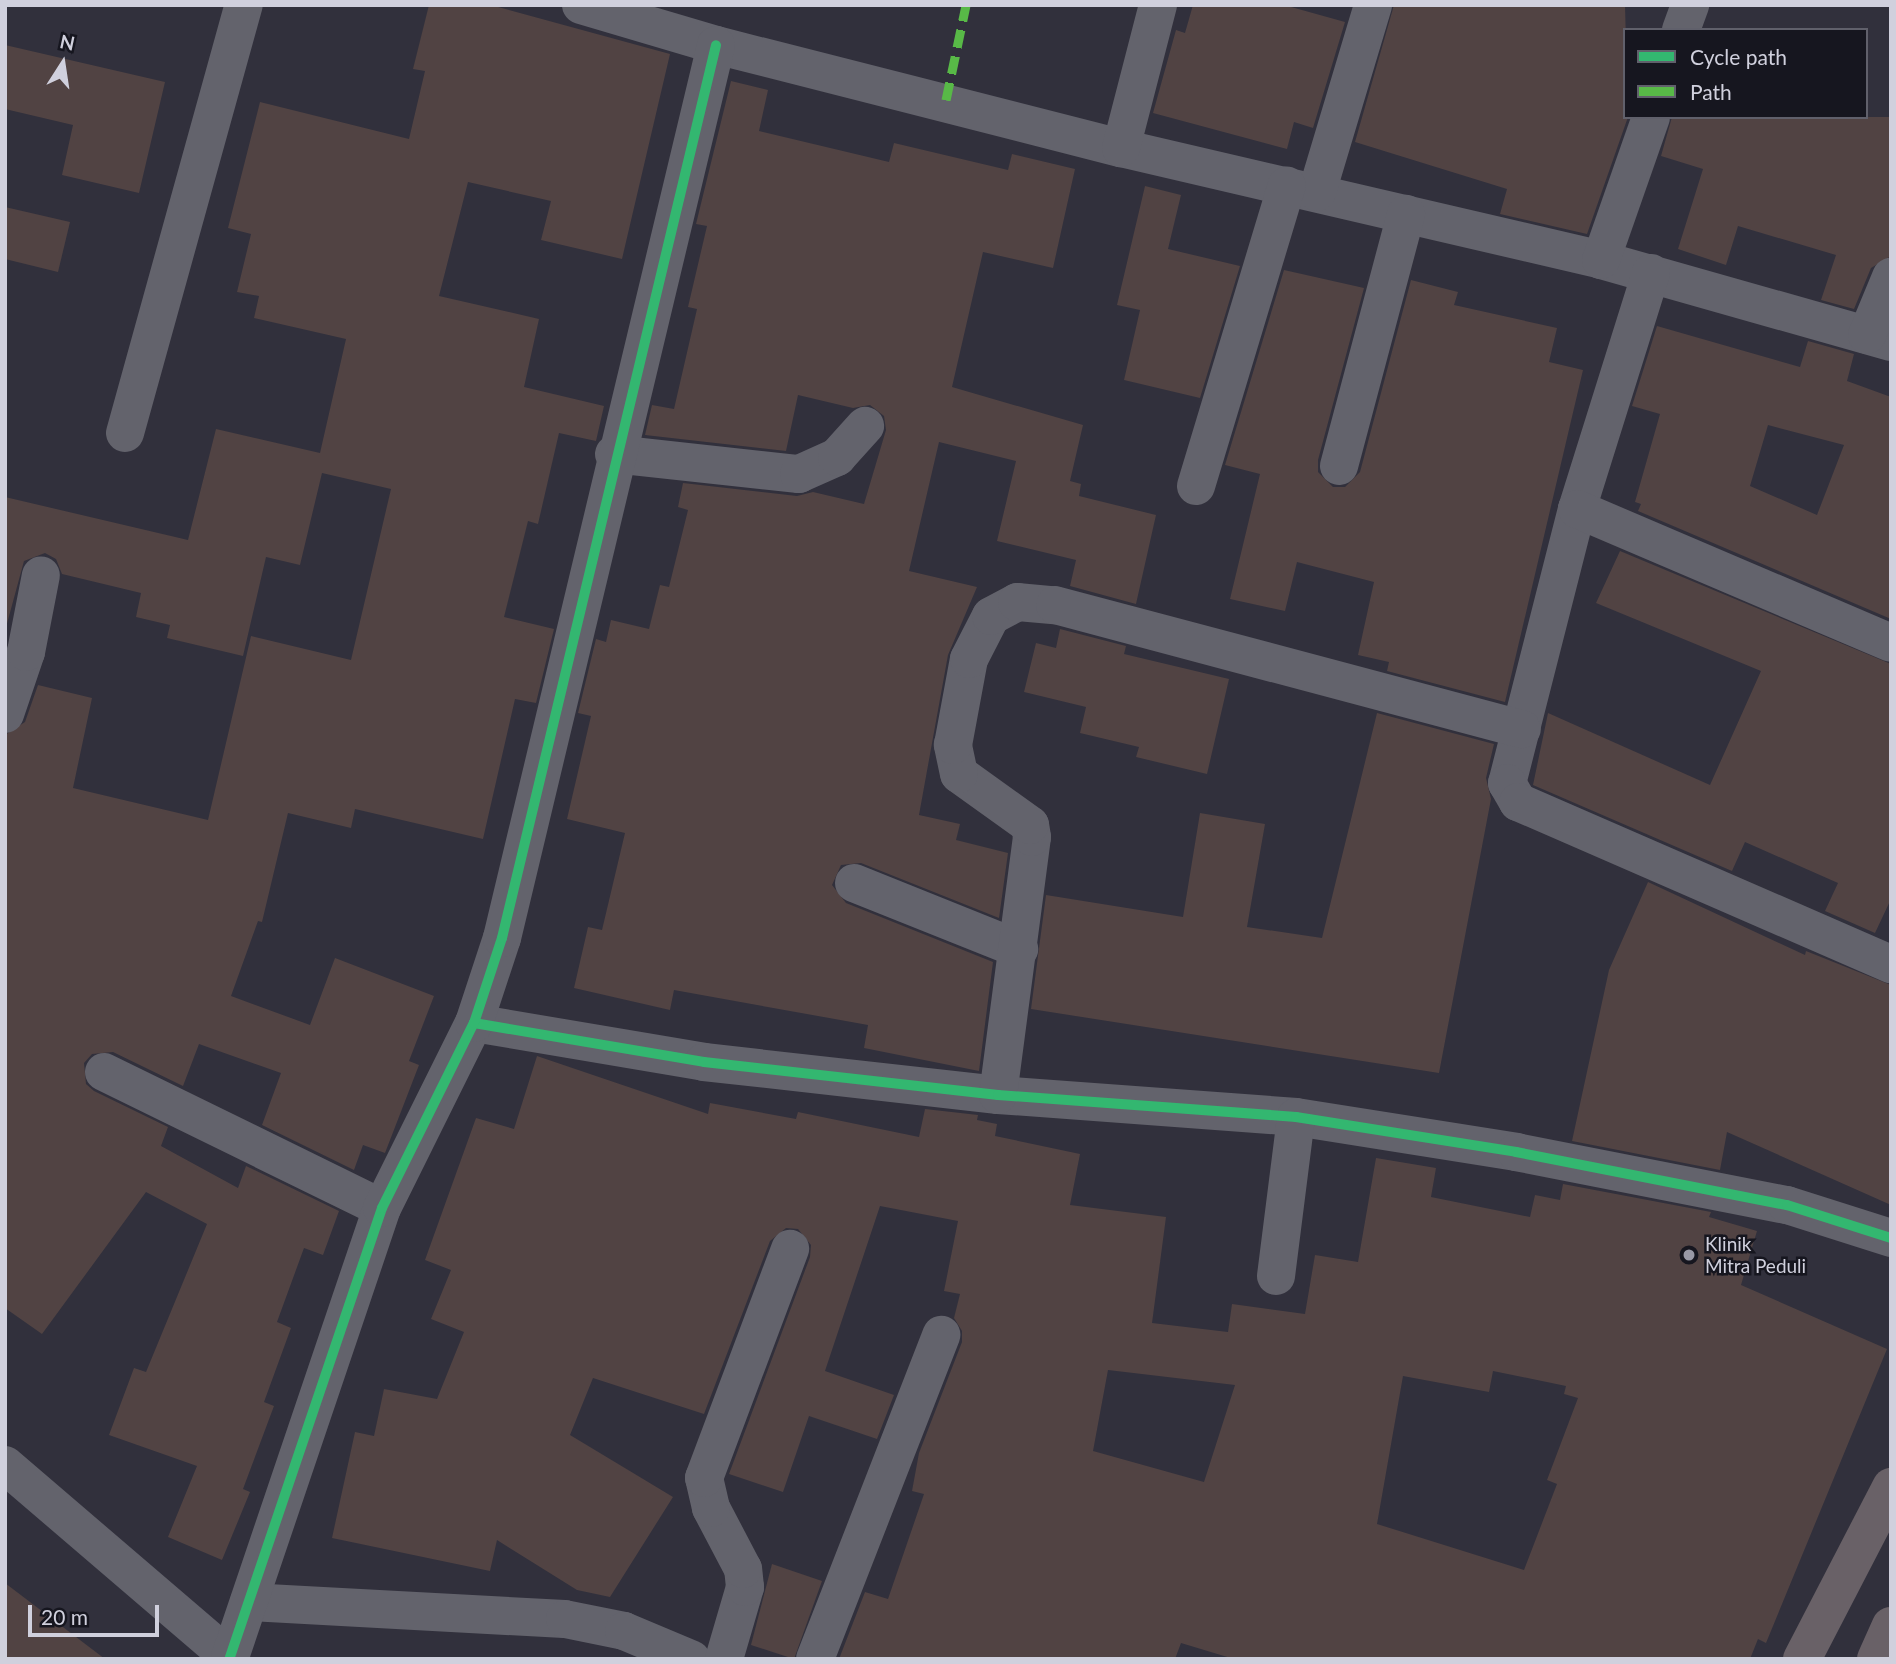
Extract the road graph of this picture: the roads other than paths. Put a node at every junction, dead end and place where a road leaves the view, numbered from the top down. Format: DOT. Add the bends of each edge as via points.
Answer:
graph roads {
  1 [pos="244,5"];
  2 [pos="581,5"];
  3 [pos="1158,5"];
  4 [pos="1373,5"];
  5 [pos="1690,5"];
  6 [pos="1682,28"];
  7 [pos="716,46"];
  8 [pos="1650,119"];
  9 [pos="1121,148"];
  10 [pos="1302,189"];
  11 [pos="1406,214"];
  12 [pos="1601,260"];
  13 [pos="1651,273"];
  14 [pos="1891,277"];
  15 [pos="1879,338"];
  16 [pos="865,426"];
  17 [pos="125,433"];
  18 [pos="614,454"];
  19 [pos="1339,466"];
  20 [pos="1196,486"];
  21 [pos="1577,509"];
  22 [pos="41,575"];
  23 [pos="1891,643"];
  24 [pos="5,714"];
  25 [pos="1522,729"];
  26 [pos="854,883"];
  27 [pos="1019,949"];
  28 [pos="1891,964"];
  29 [pos="474,1024"];
  30 [pos="104,1072"];
  31 [pos="998,1095"];
  32 [pos="1296,1117"];
  33 [pos="382,1208"];
  34 [pos="1891,1238"];
  35 [pos="790,1249"];
  36 [pos="1276,1276"];
  37 [pos="941,1335"];
  38 [pos="5,1465"];
  39 [pos="1891,1487"];
  40 [pos="249,1602"];
  41 [pos="1891,1626"];
  42 [pos="230,1658"];
  43 [pos="691,1659"];
  44 [pos="724,1659"];
  45 [pos="815,1659"];
  46 [pos="1802,1659"];
  47 [pos="1876,1659"];
  1 -- 17 [label="street"];
  2 -- 7 [label="street"];
  3 -- 9 [label="street"];
  4 -- 10 [label="street"];
  5 -- 6 [label="street"];
  7 -- 9 [label="street"];
  7 -- 18 [label="street"];
  8 -- 12 [label="street"];
  9 -- 10 [label="street"];
  10 -- 11 [label="street"];
  10 -- 20 [label="street"];
  11 -- 12 [label="street"];
  11 -- 19 [label="street"];
  12 -- 13 [label="street"];
  13 -- 15 [label="street"];
  13 -- 21 [label="street"];
  14 -- 15 [label="street"];
  16 -- 18 [label="street" via="836,457 799,474"];
  18 -- 29 [label="street" via="502,938"];
  21 -- 23 [label="street"];
  21 -- 25 [label="street"];
  22 -- 24 [label="street" via="26,652"];
  25 -- 27 [label="street" via="1055,605 1017,602 991,617 969,659 953,745 959,774 1030,825"];
  25 -- 28 [label="street" via="1507,783 1518,802"];
  26 -- 27 [label="street"];
  27 -- 31 [label="street"];
  29 -- 31 [label="street" via="704,1062"];
  29 -- 33 [label="street"];
  30 -- 33 [label="street"];
  31 -- 32 [label="street"];
  32 -- 34 [label="street" via="1516,1152 1787,1205"];
  32 -- 36 [label="street"];
  33 -- 40 [label="street"];
  35 -- 44 [label="street" via="704,1479 711,1508 743,1569 745,1587"];
  37 -- 45 [label="street"];
  38 -- 42 [label="street"];
  39 -- 46 [label="main road"];
  40 -- 42 [label="street"];
  40 -- 43 [label="street" via="565,1619 624,1631"];
  41 -- 47 [label="main road"];
}
